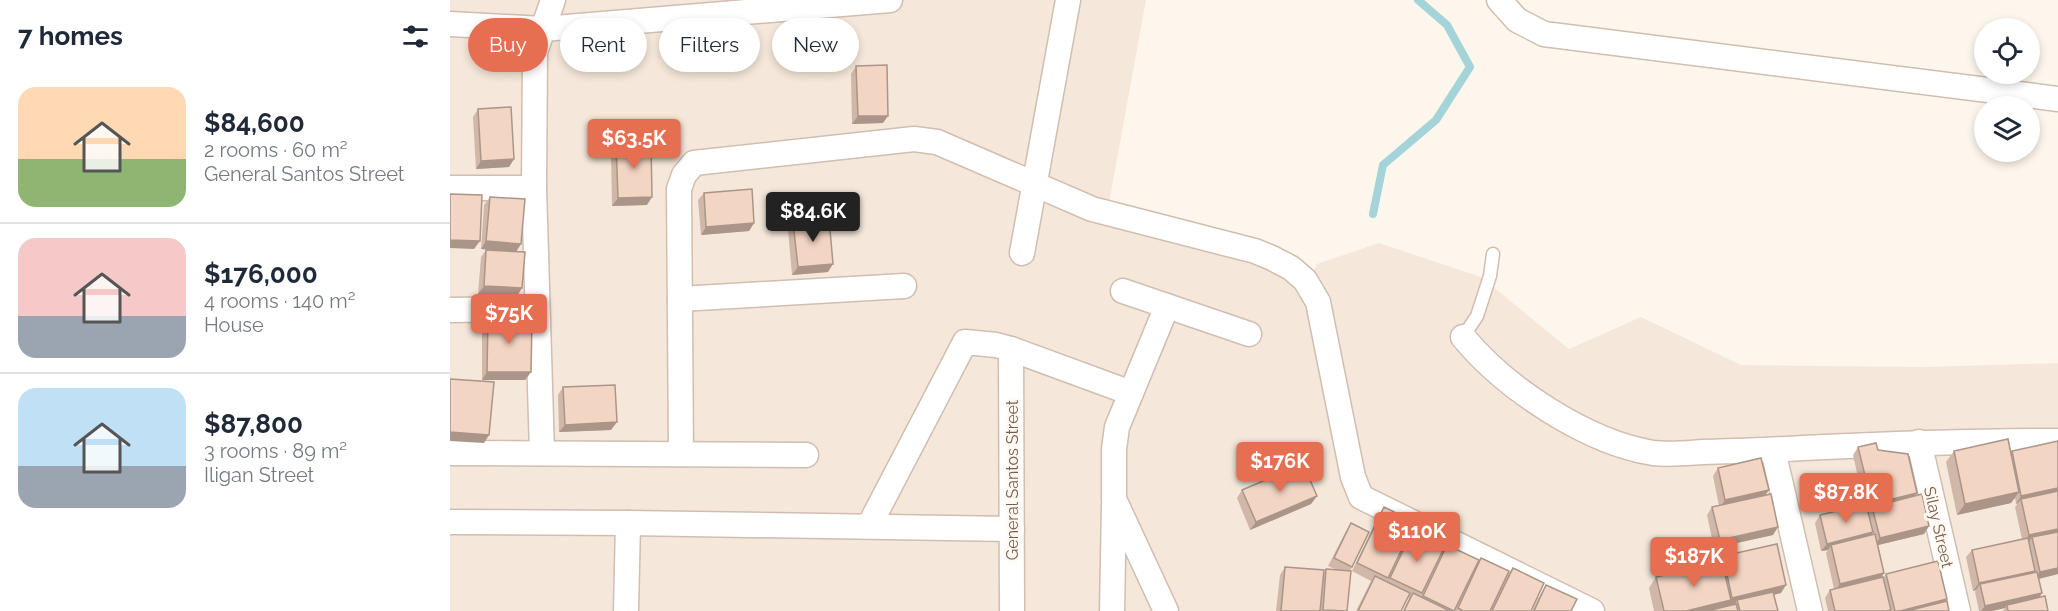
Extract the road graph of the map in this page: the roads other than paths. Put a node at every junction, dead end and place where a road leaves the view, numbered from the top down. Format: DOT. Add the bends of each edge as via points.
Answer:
graph roads {
  1 [pos="553,0"];
  2 [pos="890,0"];
  3 [pos="1068,0"];
  4 [pos="1499,0"];
  5 [pos="547,18"];
  6 [pos="450,24"];
  7 [pos="468,25"];
  8 [pos="548,29"];
  9 [pos="535,72"];
  10 [pos="2058,99"];
  11 [pos="1035,186"];
  12 [pos="534,188"];
  13 [pos="450,189"];
  14 [pos="1022,253"];
  15 [pos="1493,254"];
  16 [pos="904,286"];
  17 [pos="1124,291"];
  18 [pos="680,299"];
  19 [pos="1167,306"];
  20 [pos="537,309"];
  21 [pos="450,310"];
  22 [pos="1249,334"];
  23 [pos="1463,336"];
  24 [pos="1011,349"];
  25 [pos="1131,393"];
  26 [pos="2058,441"];
  27 [pos="1919,442"];
  28 [pos="1773,450"];
  29 [pos="450,453"];
  30 [pos="542,453"];
  31 [pos="681,454"];
  32 [pos="806,455"];
  33 [pos="1114,500"];
  34 [pos="450,522"];
  35 [pos="628,523"];
  36 [pos="869,526"];
  37 [pos="1012,529"];
  38 [pos="626,611"];
  39 [pos="1012,611"];
  40 [pos="1112,611"];
  41 [pos="1166,611"];
  42 [pos="1592,611"];
  43 [pos="1810,611"];
  44 [pos="1958,611"];
  1 -- 5 [label="street"];
  2 -- 8 [label="street"];
  3 -- 11 [label="street"];
  4 -- 10 [label="street" via="1517,20 1544,34"];
  6 -- 7 [label="street"];
  9 -- 12 [label="street"];
  11 -- 14 [label="street"];
  11 -- 18 [label="street" via="937,142 914,139 694,163 679,189"];
  11 -- 42 [label="street" via="1092,209 1255,251 1291,268 1305,280 1318,302 1353,477 1361,497"];
  12 -- 13 [label="street"];
  12 -- 20 [label="street"];
  15 -- 23 [label="lane" via="1477,316"];
  16 -- 18 [label="street"];
  17 -- 19 [label="street"];
  18 -- 31 [label="street"];
  19 -- 22 [label="street"];
  19 -- 25 [label="street"];
  20 -- 21 [label="street"];
  20 -- 30 [label="street"];
  23 -- 28 [label="street" via="1501,377 1579,429 1598,437 1654,453"];
  24 -- 25 [label="street"];
  24 -- 36 [label="street" via="965,342"];
  24 -- 37 [label="street, General Santos Street"];
  25 -- 33 [label="street" via="1117,427"];
  26 -- 27 [label="street"];
  27 -- 28 [label="street"];
  27 -- 44 [label="street, Silay Street"];
  28 -- 43 [label="street"];
  29 -- 30 [label="street"];
  30 -- 31 [label="street"];
  31 -- 32 [label="street"];
  33 -- 40 [label="street"];
  33 -- 41 [label="street"];
  34 -- 35 [label="street"];
  35 -- 36 [label="street"];
  35 -- 38 [label="street"];
  36 -- 37 [label="street"];
  37 -- 39 [label="street, General Santos Street"];
}
